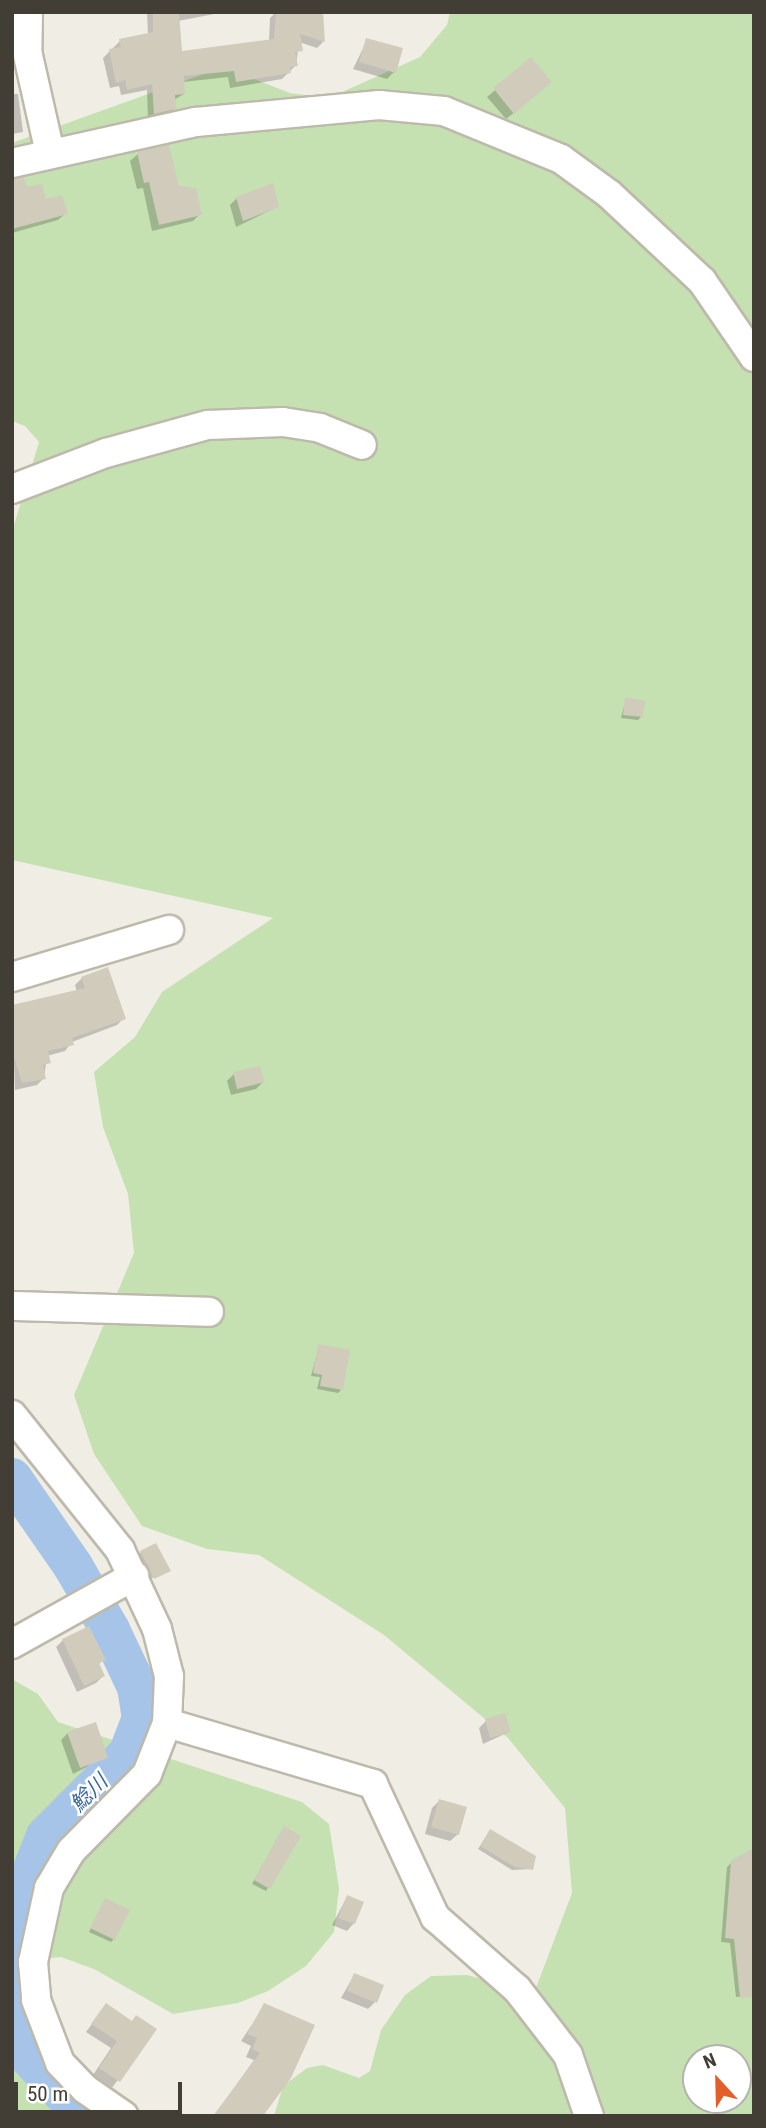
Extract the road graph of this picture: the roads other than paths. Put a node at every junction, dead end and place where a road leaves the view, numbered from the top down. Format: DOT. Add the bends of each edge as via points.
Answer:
graph roads {
  1 [pos="28,12"];
  2 [pos="20,54"];
  3 [pos="50,153"];
  4 [pos="12,163"];
  5 [pos="754,357"];
  6 [pos="362,445"];
  7 [pos="12,489"];
  8 [pos="169,930"];
  9 [pos="12,977"];
  10 [pos="12,1306"];
  11 [pos="209,1312"];
  12 [pos="12,1415"];
  13 [pos="134,1576"];
  14 [pos="12,1644"];
  15 [pos="167,1723"];
  16 [pos="124,2116"];
  17 [pos="589,2116"];
  1 -- 2 [label="street"];
  2 -- 3 [label="street"];
  3 -- 4 [label="street"];
  3 -- 5 [label="street" via="196,122 310,109 379,105 444,111 561,159 609,194 702,281"];
  6 -- 7 [label="street" via="320,428 282,422 208,425 106,453"];
  8 -- 9 [label="street"];
  10 -- 11 [label="street"];
  12 -- 13 [label="street" via="120,1549"];
  13 -- 14 [label="street"];
  13 -- 15 [label="street" via="157,1629 169,1676"];
  15 -- 16 [label="street" via="147,1774 71,1851 49,1888 33,1962 36,2000 60,2063 85,2089"];
  15 -- 17 [label="street" via="373,1784 435,1917 517,1989 568,2055"];
}
